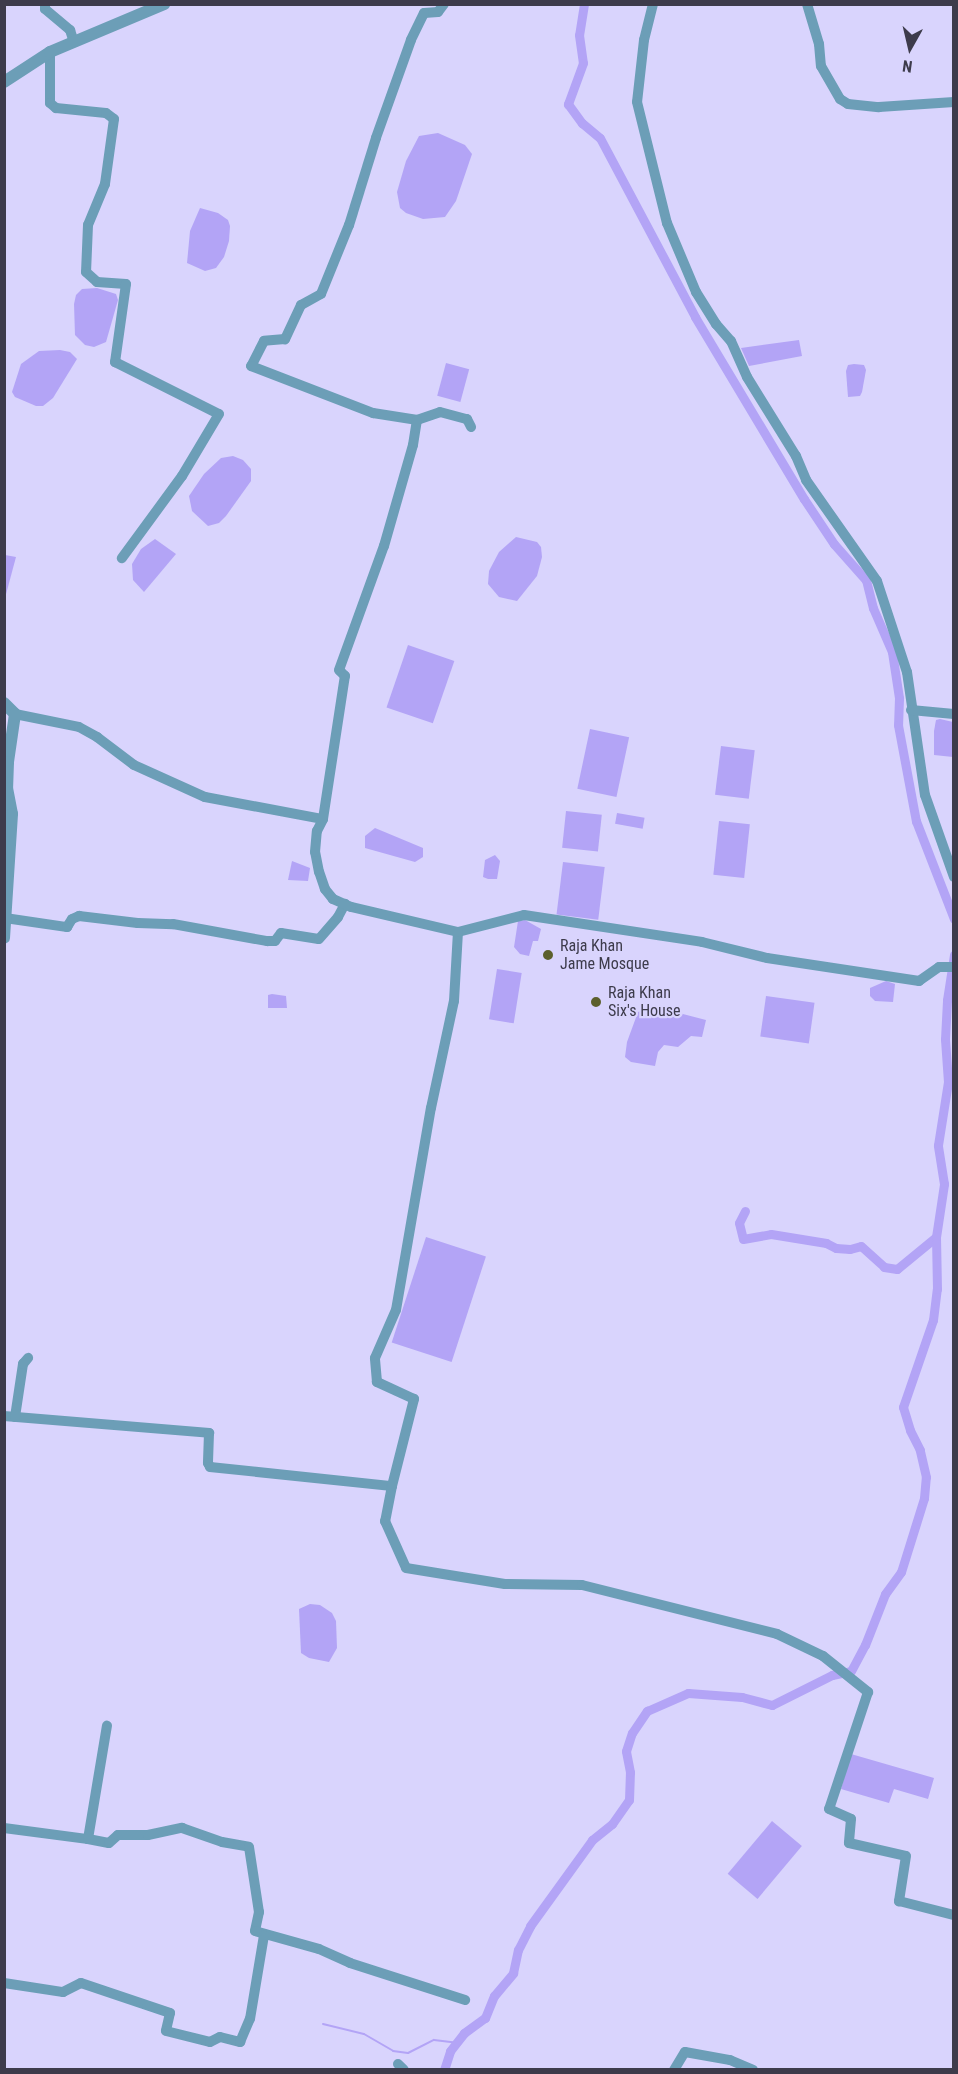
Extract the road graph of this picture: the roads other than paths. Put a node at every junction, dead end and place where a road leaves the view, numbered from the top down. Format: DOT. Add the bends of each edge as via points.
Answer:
graph roads {
  1 [pos="45,4"];
  2 [pos="164,4"];
  3 [pos="444,4"];
  4 [pos="653,4"];
  5 [pos="807,4"];
  6 [pos="74,42"];
  7 [pos="50,52"];
  8 [pos="4,82"];
  9 [pos="954,102"];
  10 [pos="417,420"];
  11 [pos="471,427"];
  12 [pos="122,558"];
  13 [pos="4,703"];
  14 [pos="911,710"];
  15 [pos="15,714"];
  16 [pos="954,714"];
  17 [pos="323,819"];
  18 [pos="954,877"];
  19 [pos="345,904"];
  20 [pos="5,918"];
  21 [pos="458,932"];
  22 [pos="4,938"];
  23 [pos="954,967"];
  24 [pos="28,1359"];
  25 [pos="10,1417"];
  26 [pos="392,1486"];
  27 [pos="107,1726"];
  28 [pos="4,1828"];
  29 [pos="88,1839"];
  30 [pos="954,1915"];
  31 [pos="264,1935"];
  32 [pos="4,1983"];
  33 [pos="465,2000"];
  34 [pos="674,2070"];
  35 [pos="753,2070"];
  1 -- 6 [label="street" via="45,9 70,30"];
  2 -- 6 [label="street"];
  3 -- 10 [label="street" via="438,12 424,13 411,40 346,234 321,294 301,305 285,339 264,341 251,366 373,413"];
  4 -- 14 [label="street" via="644,40 637,102 667,223 696,292 731,341 747,377 796,456 806,480 877,581 907,672"];
  5 -- 9 [label="street" via="821,66 840,99 848,104 879,107"];
  6 -- 7 [label="street"];
  7 -- 8 [label="street"];
  7 -- 12 [label="street" via="50,104 106,113 114,119 105,184 88,225 86,272 97,282 126,284 116,362 219,414 182,476"];
  10 -- 11 [label="street" via="440,412 467,419"];
  10 -- 17 [label="street" via="384,546 339,670 345,676"];
  13 -- 15 [label="street"];
  14 -- 16 [label="street"];
  14 -- 18 [label="street" via="925,795"];
  15 -- 17 [label="street" via="79,728 134,765 205,796"];
  15 -- 20 [label="street" via="8,762 12,814"];
  17 -- 19 [label="street" via="317,831 315,852 318,872 333,899"];
  19 -- 20 [label="street" via="319,939 281,933 274,941 173,924 79,916 67,927"];
  19 -- 21 [label="street"];
  20 -- 22 [label="street"];
  21 -- 23 [label="street" via="524,915 919,981 939,967"];
  21 -- 26 [label="street" via="454,1001 431,1107 396,1310 375,1358 377,1382 414,1399"];
  24 -- 25 [label="street" via="23,1364"];
  25 -- 26 [label="street" via="209,1433 208,1463 215,1469"];
  26 -- 30 [label="street" via="385,1521 406,1568 506,1584 582,1585 777,1634 824,1656 868,1692 829,1809 851,1819 849,1843 906,1856 899,1901"];
  27 -- 29 [label="street"];
  28 -- 29 [label="street"];
  29 -- 31 [label="street" via="109,1843 118,1835 148,1835 182,1828 249,1847 259,1912 255,1931"];
  31 -- 32 [label="street" via="250,2019 240,2042 220,2037 210,2042 166,2031 170,2013 81,1983 63,1992"];
  31 -- 33 [label="street" via="319,1949"];
  34 -- 35 [label="street" via="685,2052 730,2060"];
}
